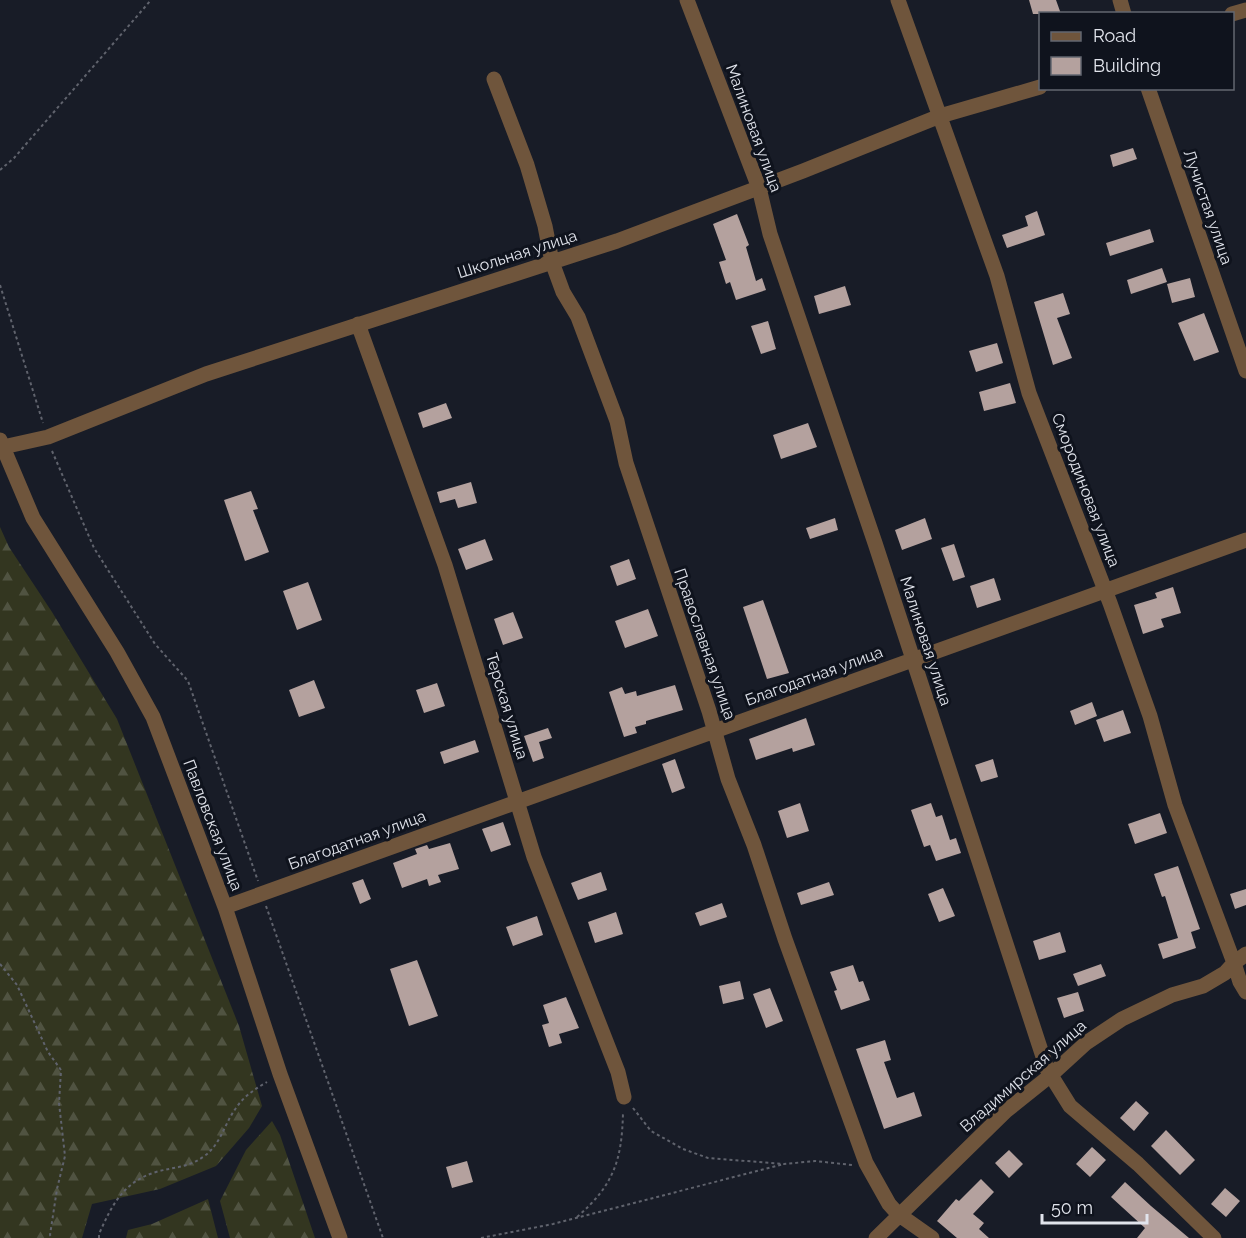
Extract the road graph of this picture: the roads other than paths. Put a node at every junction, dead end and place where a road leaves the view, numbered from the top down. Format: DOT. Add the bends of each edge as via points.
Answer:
graph roads {
  1 [pos="687,0"];
  2 [pos="898,0"];
  3 [pos="494,79"];
  4 [pos="1039,88"];
  5 [pos="1149,90"];
  6 [pos="940,116"];
  7 [pos="759,188"];
  8 [pos="552,262"];
  9 [pos="358,324"];
  10 [pos="1246,370"];
  11 [pos="1,444"];
  12 [pos="1246,540"];
  13 [pos="1105,590"];
  14 [pos="913,660"];
  15 [pos="715,731"];
  16 [pos="518,802"];
  17 [pos="225,907"];
  18 [pos="1240,959"];
  19 [pos="1246,992"];
  20 [pos="1051,1075"];
  21 [pos="624,1097"];
  22 [pos="898,1214"];
  23 [pos="340,1238"];
  24 [pos="876,1238"];
  25 [pos="932,1238"];
  26 [pos="1214,1238"];
  1 -- 7 [label="street, Малиновая улица"];
  2 -- 6 [label="street, Смородиновая улица"];
  3 -- 8 [label="street, Православная улица" via="527,165 546,226"];
  4 -- 6 [label="street, Школьная улица"];
  5 -- 10 [label="street, Лучистая улица"];
  6 -- 7 [label="street, Школьная улица"];
  6 -- 13 [label="street, Смородиновая улица" via="997,276 1029,393"];
  7 -- 8 [label="street, Школьная улица"];
  7 -- 14 [label="street, Малиновая улица" via="770,234"];
  8 -- 9 [label="street, Школьная улица"];
  8 -- 15 [label="street, Православная улица" via="578,317 617,421 626,463"];
  9 -- 11 [label="street, Школьная улица" via="206,374 48,437"];
  9 -- 16 [label="street, Терская улица" via="445,565"];
  11 -- 17 [label="street, Павловская улица" via="33,518 153,717"];
  12 -- 13 [label="street, Благодатная улица"];
  13 -- 14 [label="street, Благодатная улица"];
  13 -- 18 [label="street, Смородиновая улица" via="1150,716 1174,805"];
  14 -- 15 [label="street, Благодатная улица"];
  14 -- 20 [label="street, Малиновая улица"];
  15 -- 16 [label="street, Благодатная улица"];
  15 -- 22 [label="street, Православная улица" via="728,779 866,1163"];
  16 -- 17 [label="street, Благодатная улица"];
  16 -- 21 [label="street, Терская улица" via="534,857 618,1072"];
  17 -- 23 [label="street, Павловская улица" via="279,1074"];
  18 -- 19 [label="street, Смородиновая улица" via="1240,982"];
  18 -- 20 [label="street, Владимирская улица" via="1225,974 1203,986 1172,995 1122,1019 1086,1042"];
  20 -- 22 [label="street, Владимирская улица" via="1006,1111"];
  20 -- 26 [label="street, Малиновая улица" via="1070,1106 1138,1164"];
  22 -- 24 [label="street, Владимирская улица"];
  22 -- 25 [label="street, Православная улица"];
}
